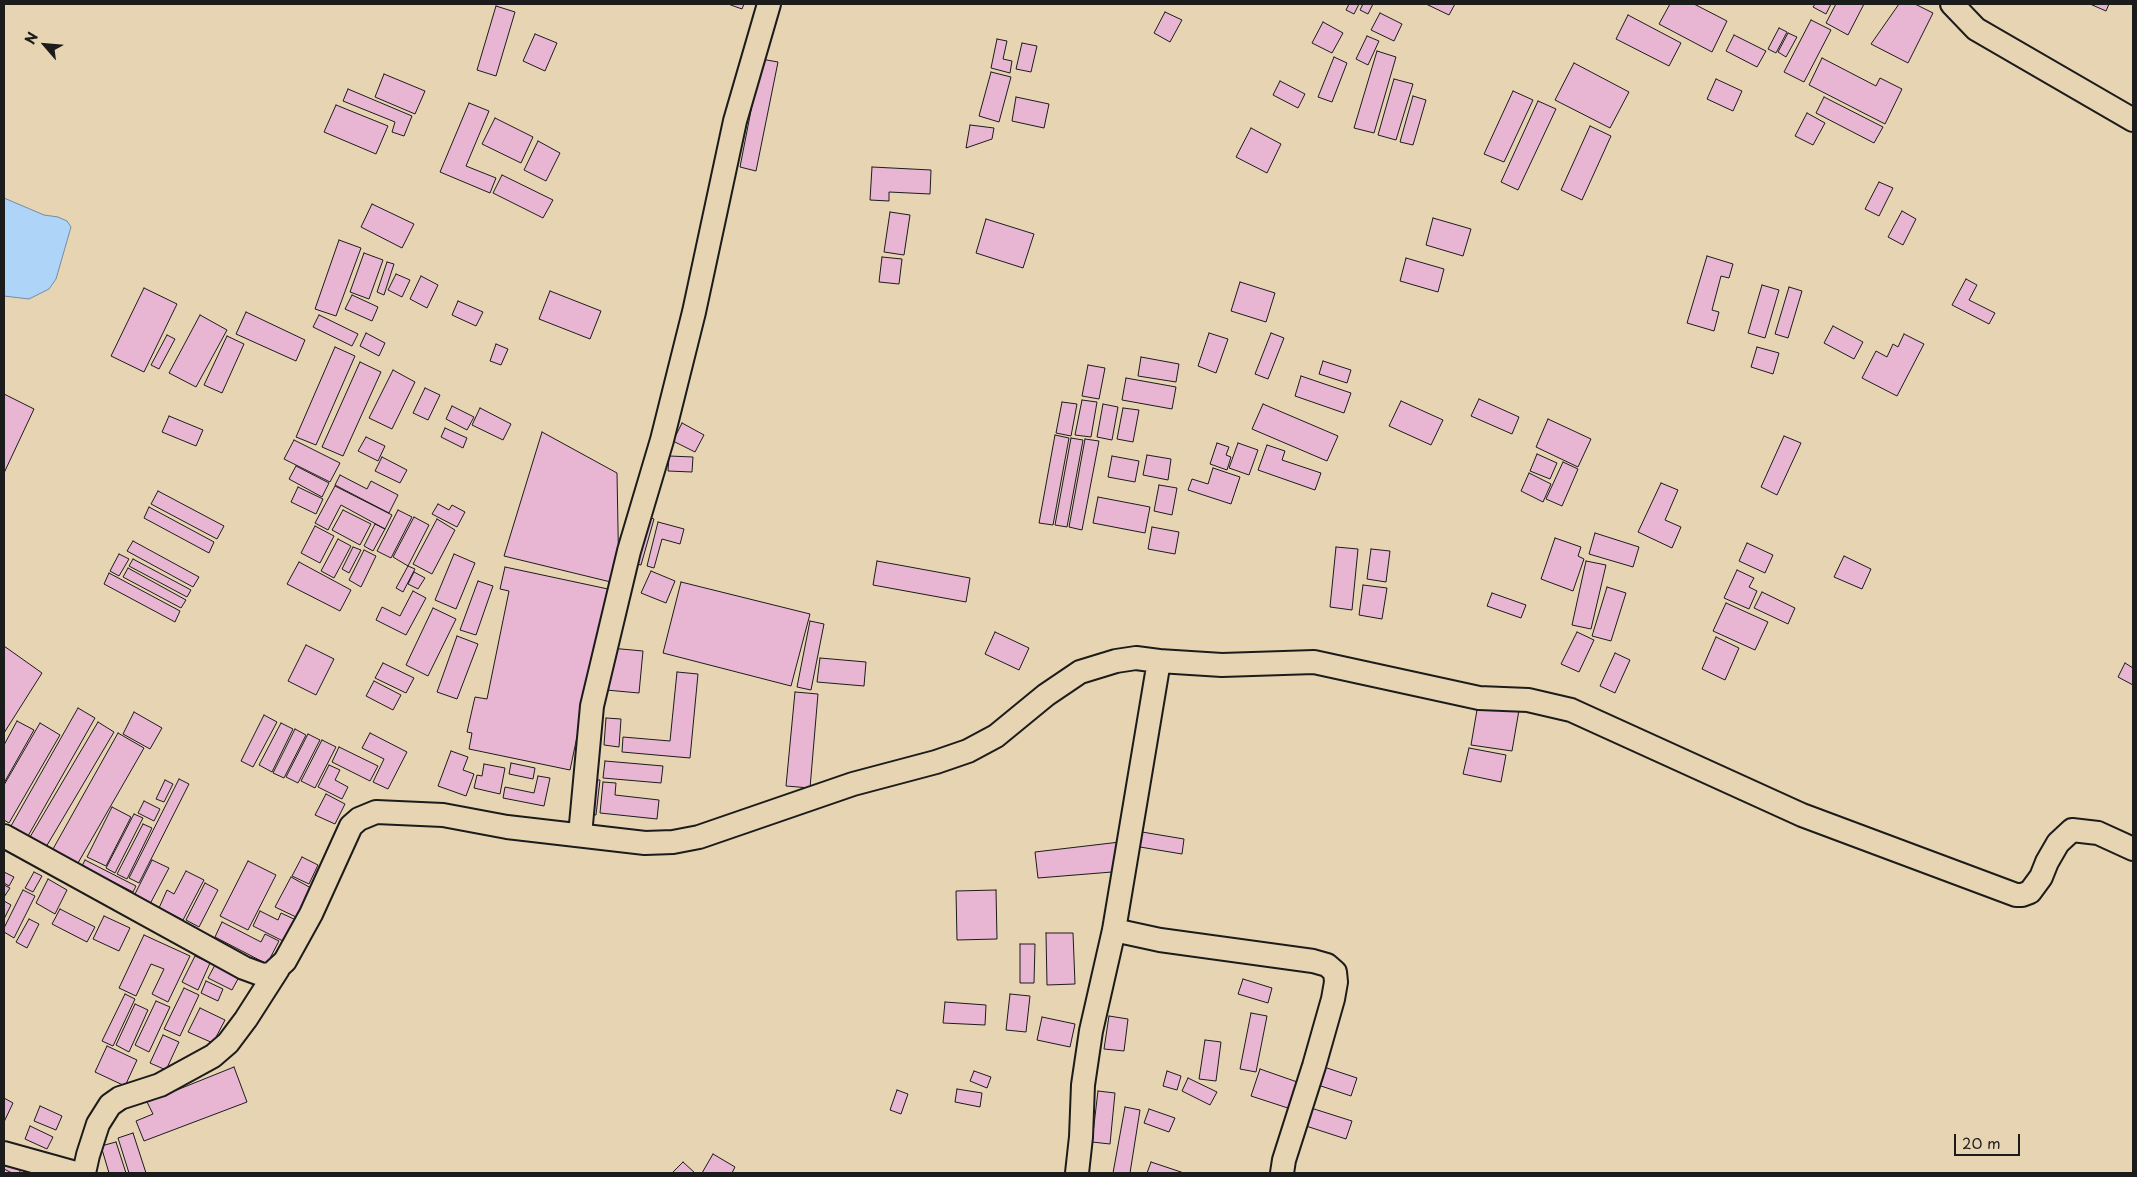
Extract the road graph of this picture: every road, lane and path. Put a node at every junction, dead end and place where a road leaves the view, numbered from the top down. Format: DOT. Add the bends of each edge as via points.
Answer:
graph roads {
  1 [pos="769,4"];
  2 [pos="1952,4"];
  3 [pos="2133,120"];
  4 [pos="1159,661"];
  5 [pos="580,835"];
  6 [pos="4,836"];
  7 [pos="2133,849"];
  8 [pos="1114,930"];
  9 [pos="278,969"];
  10 [pos="4,1153"];
  11 [pos="76,1173"];
  12 [pos="84,1173"];
  13 [pos="1077,1173"];
  14 [pos="1282,1173"];
  1 -- 5 [label="street" via="735,121 694,312 662,440 629,551 592,706"];
  2 -- 3 [label="street" via="1976,29"];
  4 -- 5 [label="street" via="1116,660 1080,672 1046,694 996,736 968,750 853,784 700,837 645,844"];
  4 -- 7 [label="street" via="1222,665 1314,662 1479,698 1528,700 1571,710 1802,815 2016,895 2030,892 2058,843 2072,830 2098,833"];
  4 -- 8 [label="street"];
  5 -- 9 [label="street" via="507,827 443,815 376,812 359,819 351,826 311,914"];
  6 -- 9 [label="street" via="244,968 262,976"];
  8 -- 13 [label="street" via="1090,1031 1082,1085"];
  8 -- 14 [label="street" via="1160,940 1313,961 1327,965 1335,972 1333,999"];
  9 -- 12 [label="street" via="246,1019 213,1056 160,1085 120,1098 110,1105 98,1124"];
  10 -- 11 [label="street"];
}
